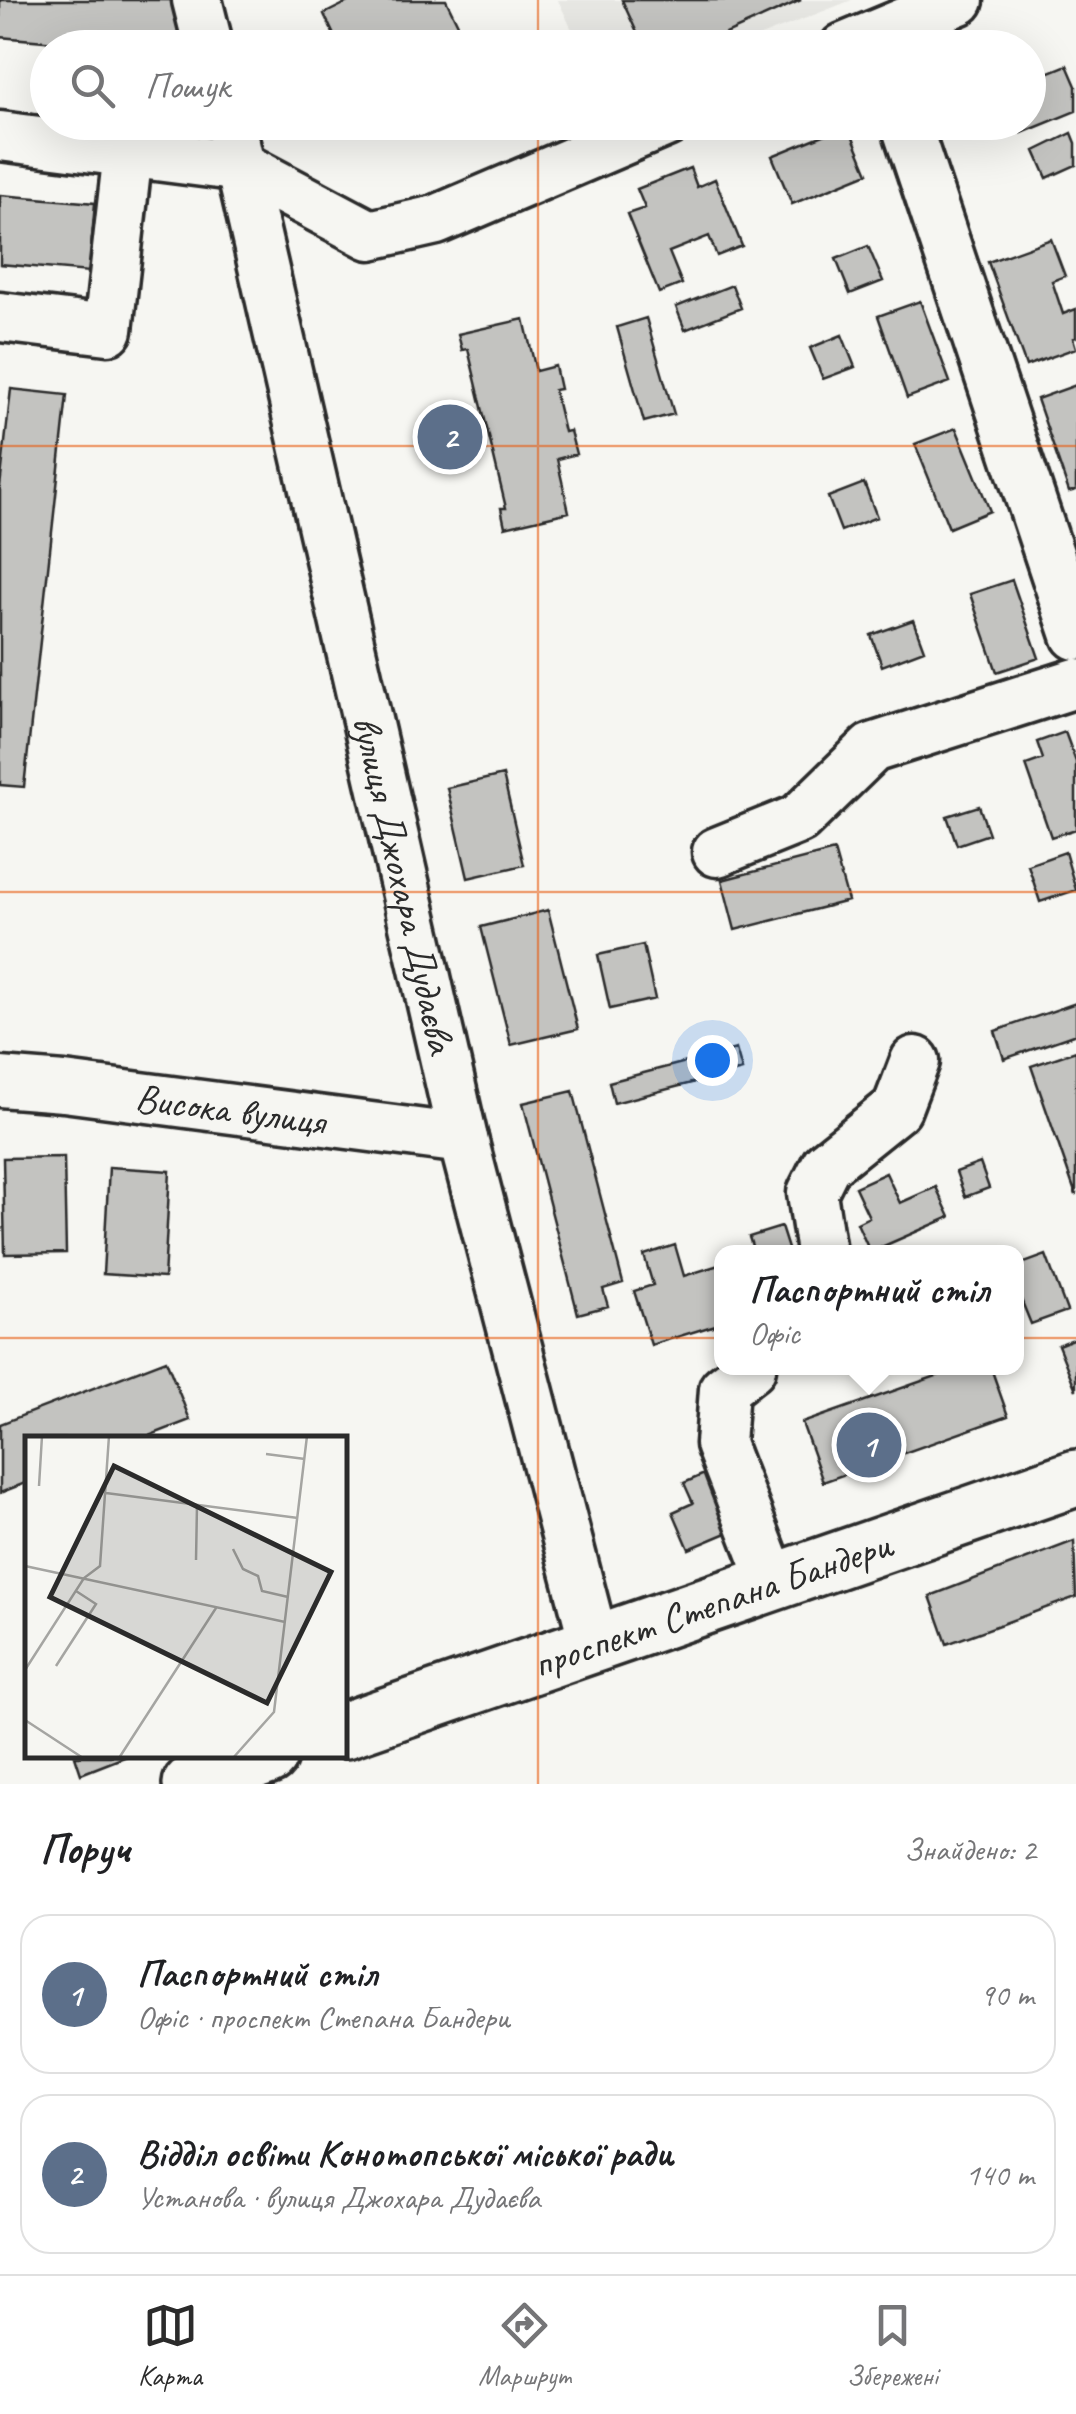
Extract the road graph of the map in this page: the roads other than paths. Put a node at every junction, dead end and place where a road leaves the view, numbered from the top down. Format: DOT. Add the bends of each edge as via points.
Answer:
graph roads {
  1 [pos="196,0"];
  2 [pos="959,0"];
  3 [pos="205,30"];
  4 [pos="894,30"];
  5 [pos="0,136"];
  6 [pos="30,140"];
  7 [pos="32,140"];
  8 [pos="235,140"];
  9 [pos="624,140"];
  10 [pos="911,140"];
  11 [pos="128,152"];
  12 [pos="242,168"];
  13 [pos="0,317"];
  14 [pos="1076,635"];
  15 [pos="1076,683"];
  16 [pos="718,852"];
  17 [pos="916,1061"];
  18 [pos="0,1082"];
  19 [pos="462,1140"];
  20 [pos="820,1245"];
  21 [pos="742,1375"];
  22 [pos="1076,1478"];
  23 [pos="773,1582"];
  24 [pos="594,1642"];
  25 [pos="348,1729"];
  26 [pos="261,1759"];
  27 [pos="191,1784"];
  1 -- 3 [label="street"];
  2 -- 4 [label="street"];
  5 -- 6 [label="street"];
  7 -- 11 [label="street"];
  8 -- 12 [label="street, вулиця Джохара Дудаєва"];
  9 -- 12 [label="street" via="436,220 370,235"];
  10 -- 14 [label="street"];
  11 -- 12 [label="street"];
  11 -- 13 [label="street" via="108,330"];
  12 -- 19 [label="street, вулиця Джохара Дудаєва"];
  15 -- 16 [label="street" via="872,748 798,820"];
  17 -- 20 [label="street" via="897,1108 826,1165 812,1193"];
  18 -- 19 [label="street, Висока вулиця"];
  19 -- 24 [label="street, вулиця Джохара Дудаєва"];
  21 -- 23 [label="street" via="724,1389 720,1444"];
  22 -- 23 [label="main road, проспект Степана Бандери"];
  23 -- 24 [label="main road, проспект Степана Бандери"];
  24 -- 25 [label="main road, проспект Степана Бандери"];
  26 -- 27 [label="main road"];
}
